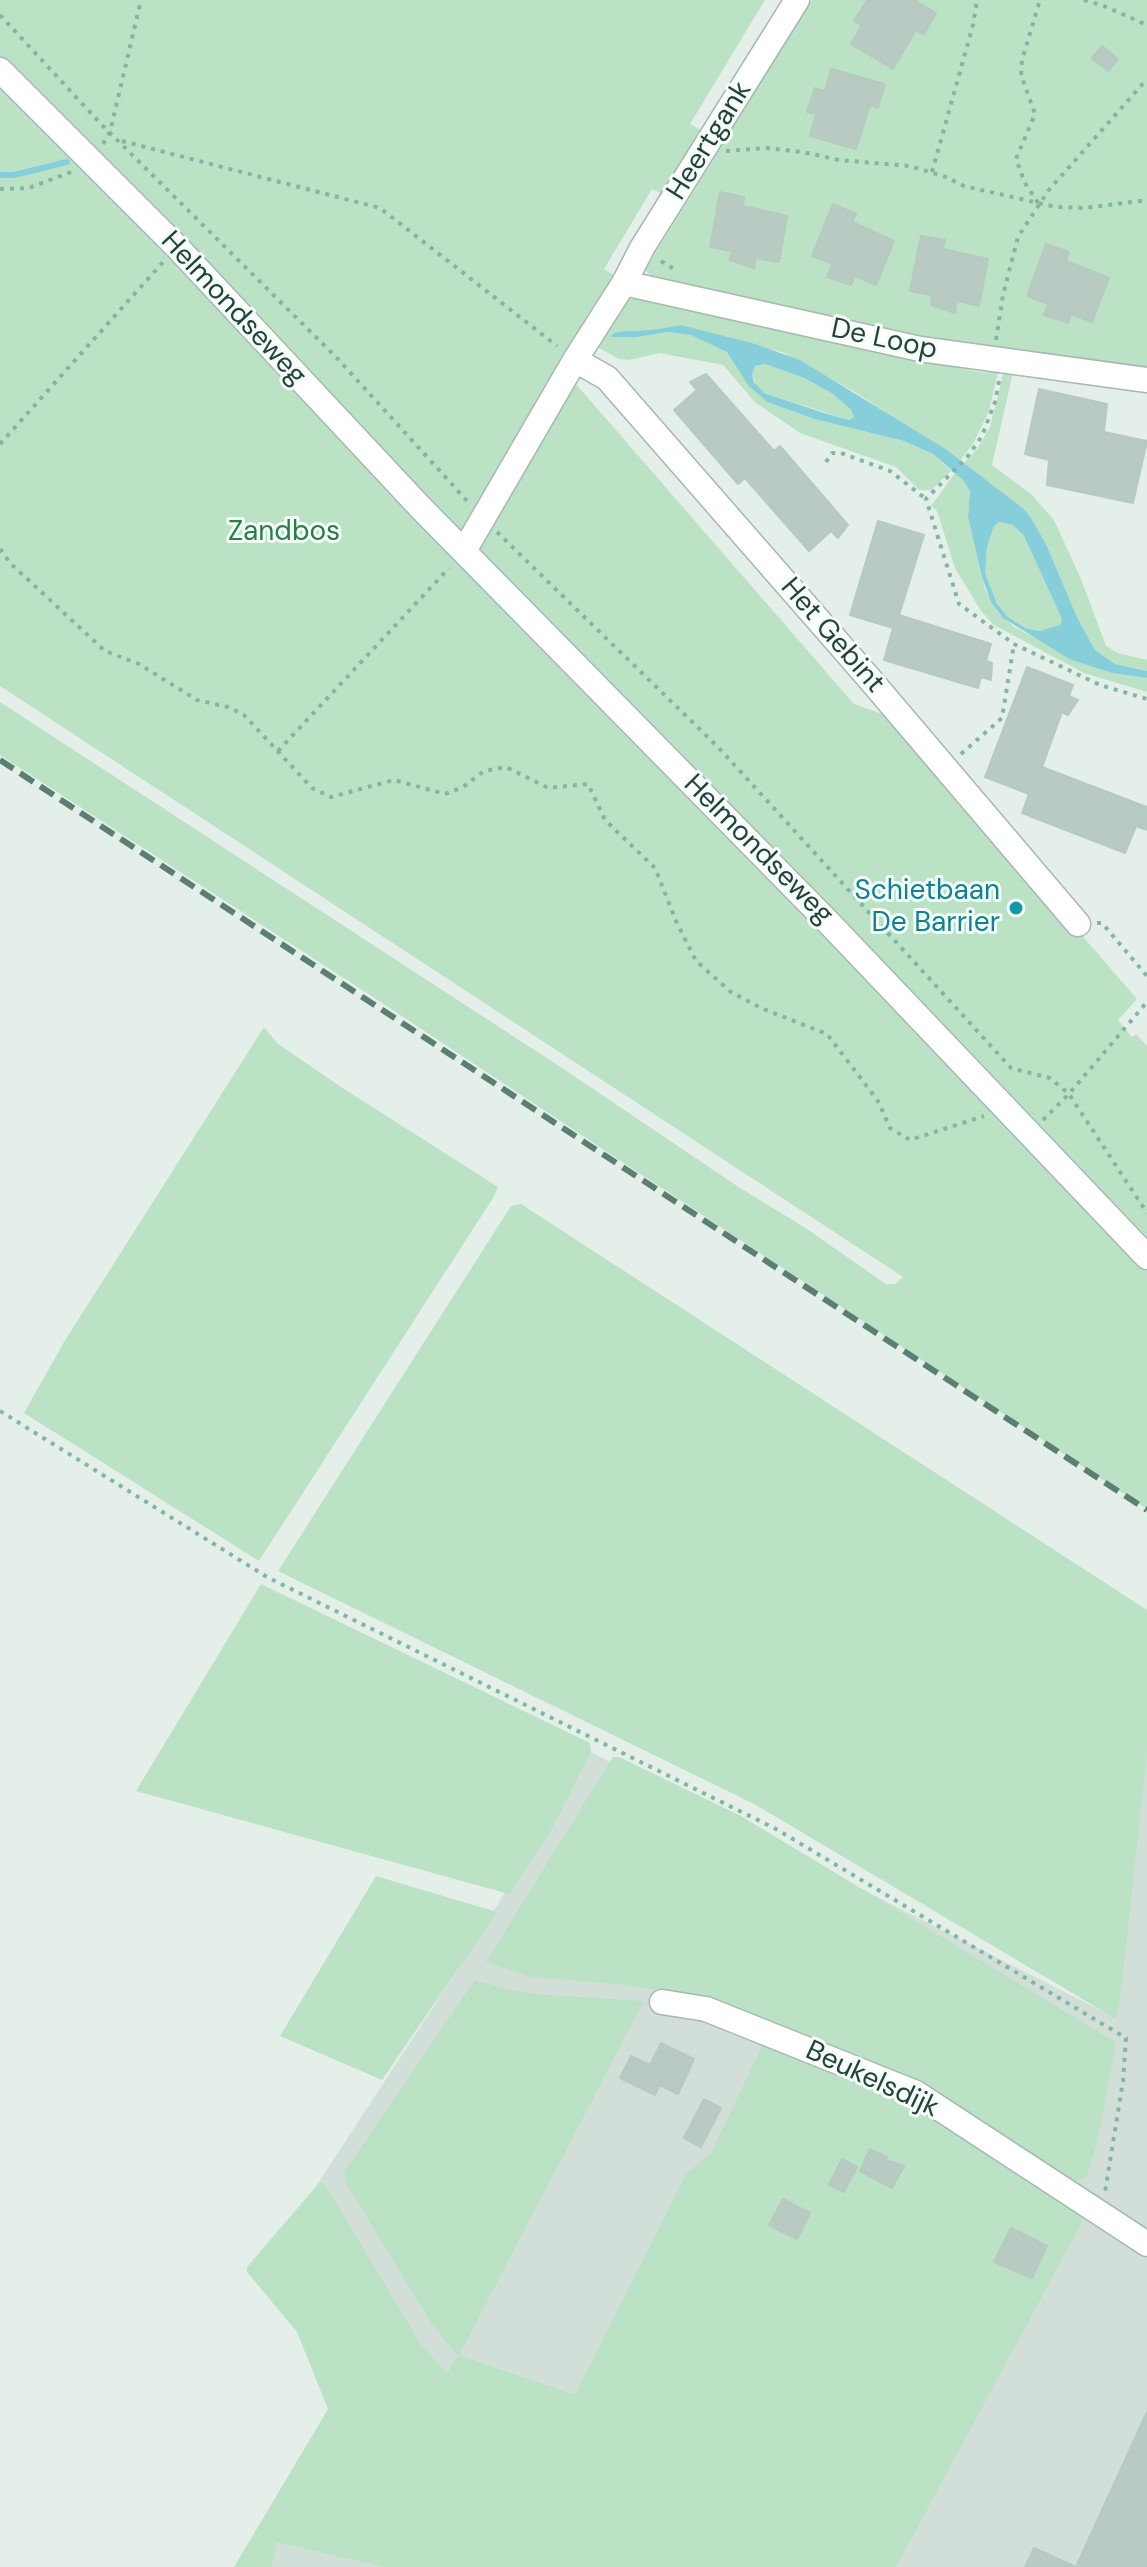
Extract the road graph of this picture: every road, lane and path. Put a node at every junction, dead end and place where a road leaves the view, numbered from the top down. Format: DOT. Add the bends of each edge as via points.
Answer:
graph roads {
  1 [pos="141,0"];
  2 [pos="797,0"];
  3 [pos="977,0"];
  4 [pos="1040,0"];
  5 [pos="1084,0"];
  6 [pos="1147,25"];
  7 [pos="0,70"];
  8 [pos="1147,79"];
  9 [pos="118,140"];
  10 [pos="711,142"];
  11 [pos="92,164"];
  12 [pos="932,172"];
  13 [pos="0,189"];
  14 [pos="1147,200"];
  15 [pos="1039,205"];
  16 [pos="177,247"];
  17 [pos="624,283"];
  18 [pos="575,360"];
  19 [pos="998,361"];
  20 [pos="1147,380"];
  21 [pos="0,444"];
  22 [pos="826,462"];
  23 [pos="926,499"];
  24 [pos="0,549"];
  25 [pos="464,551"];
  26 [pos="1014,644"];
  27 [pos="1147,699"];
  28 [pos="278,751"];
  29 [pos="944,768"];
  30 [pos="1078,924"];
  31 [pos="1147,976"];
  32 [pos="950,1003"];
  33 [pos="1147,1004"];
  34 [pos="1069,1094"];
  35 [pos="1009,1111"];
  36 [pos="1030,1133"];
  37 [pos="1147,1213"];
  38 [pos="1147,1257"];
  39 [pos="0,1411"];
  40 [pos="662,2002"];
  41 [pos="1097,2213"];
  42 [pos="1147,2244"];
  1 -- 11 [label="path" via="110,132"];
  2 -- 10 [label="street, Heertgank"];
  3 -- 12 [label="path"];
  4 -- 15 [label="path" via="1021,75 1035,114 1016,159"];
  5 -- 6 [label="path"];
  7 -- 11 [label="street, Helmondseweg"];
  8 -- 15 [label="path"];
  9 -- 18 [label="path" via="380,208"];
  10 -- 12 [label="path" via="725,151 782,149"];
  10 -- 17 [label="street, Heertgank"];
  11 -- 13 [label="path" via="29,188"];
  11 -- 16 [label="street, Helmondseweg"];
  12 -- 15 [label="path"];
  14 -- 15 [label="path" via="1085,208"];
  15 -- 19 [label="path" via="1018,237 1003,295"];
  16 -- 21 [label="path"];
  16 -- 25 [label="street, Helmondseweg"];
  17 -- 18 [label="street"];
  17 -- 19 [label="street, De Loop" via="920,349"];
  18 -- 25 [label="street"];
  18 -- 29 [label="street, Het Gebint" via="607,378"];
  19 -- 20 [label="street, De Loop"];
  19 -- 23 [label="path" via="982,436"];
  22 -- 23 [label="path" via="832,453 841,453 890,471"];
  23 -- 26 [label="path" via="959,604"];
  24 -- 28 [label="path" via="105,651 139,664 197,700 244,715"];
  25 -- 28 [label="path"];
  25 -- 35 [label="street, Helmondseweg"];
  26 -- 27 [label="path" via="1100,685"];
  26 -- 29 [label="path" via="1002,718"];
  28 -- 35 [label="path" via="312,788 331,797 394,780 445,794 484,771 506,767 548,788 588,784 605,820 655,868 696,961 731,992 827,1034 878,1101 890,1128 910,1140"];
  29 -- 30 [label="street, Het Gebint"];
  30 -- 31 [label="path" via="1102,923"];
  32 -- 34 [label="path" via="1011,1068 1050,1078"];
  33 -- 34 [label="path"];
  34 -- 36 [label="path"];
  34 -- 37 [label="path"];
  35 -- 36 [label="street, Helmondseweg"];
  36 -- 38 [label="street, Helmondseweg"];
  39 -- 41 [label="path" via="267,1577 776,1829 1126,2038 1106,2191"];
  40 -- 41 [label="street, Beukelsdijk" via="706,2009 916,2093"];
  41 -- 42 [label="street, Beukelsdijk"];
}
